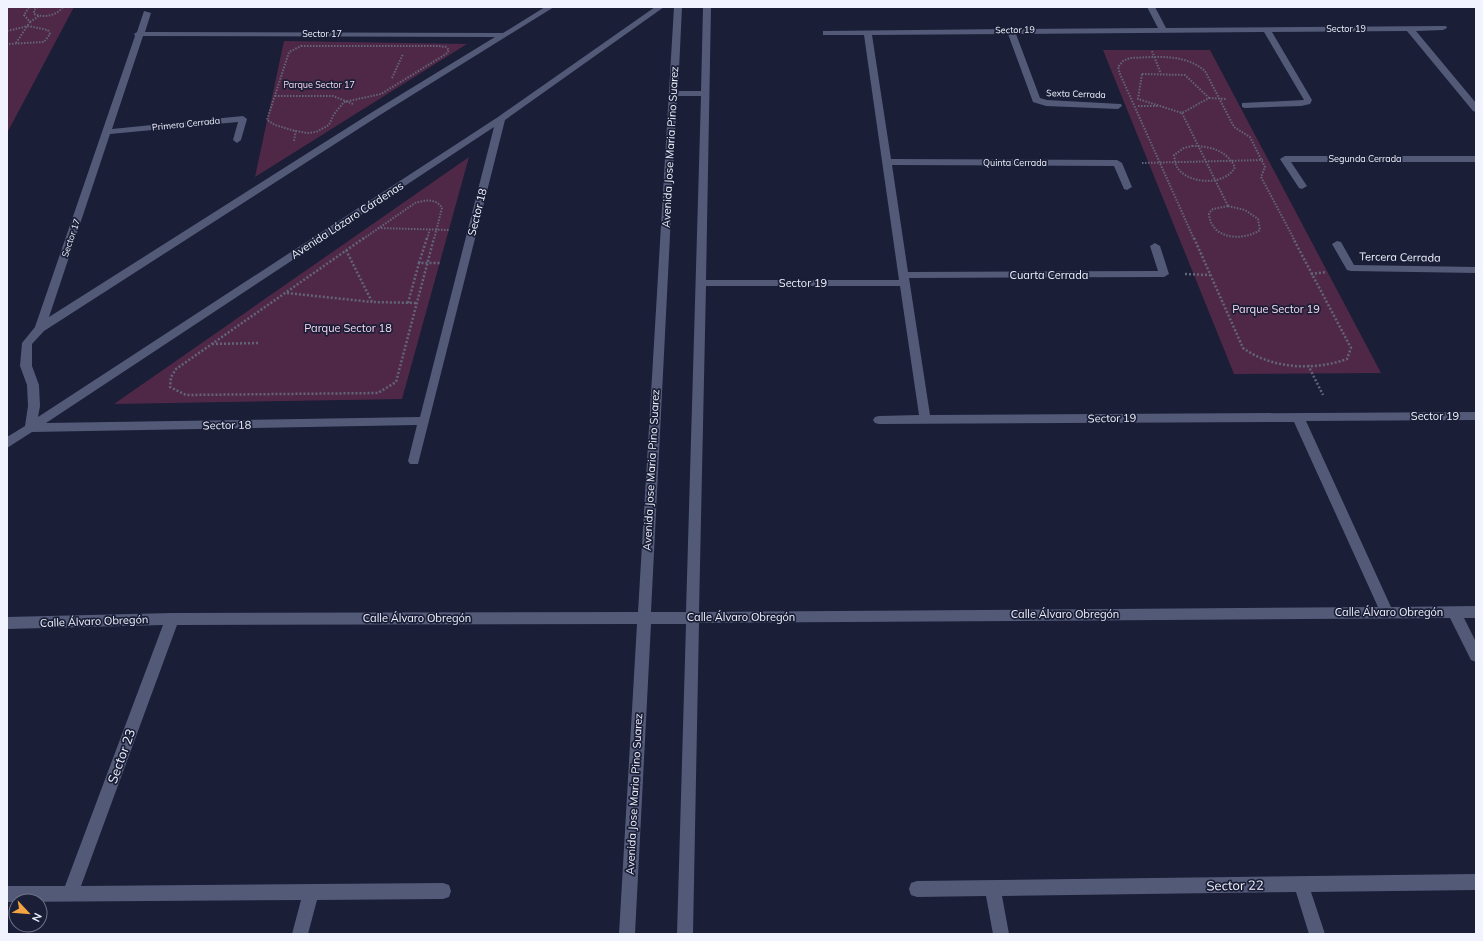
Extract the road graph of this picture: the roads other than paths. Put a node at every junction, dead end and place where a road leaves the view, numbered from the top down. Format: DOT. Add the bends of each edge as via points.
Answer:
graph roads {
  1 [pos="550,7"];
  2 [pos="660,7"];
  3 [pos="678,7"];
  4 [pos="708,7"];
  5 [pos="1151,7"];
  6 [pos="147,13"];
  7 [pos="1443,28"];
  8 [pos="1266,29"];
  9 [pos="1410,29"];
  10 [pos="1011,30"];
  11 [pos="1163,30"];
  12 [pos="826,33"];
  13 [pos="868,33"];
  14 [pos="138,34"];
  15 [pos="506,35"];
  16 [pos="673,93"];
  17 [pos="704,94"];
  18 [pos="1245,105"];
  19 [pos="1118,106"];
  20 [pos="1476,109"];
  21 [pos="501,119"];
  22 [pos="107,132"];
  23 [pos="237,140"];
  24 [pos="1476,159"];
  25 [pos="887,162"];
  26 [pos="1302,186"];
  27 [pos="1127,187"];
  28 [pos="1337,244"];
  29 [pos="1155,246"];
  30 [pos="1476,270"];
  31 [pos="904,279"];
  32 [pos="700,283"];
  33 [pos="40,328"];
  34 [pos="1476,416"];
  35 [pos="1298,417"];
  36 [pos="879,420"];
  37 [pos="925,420"];
  38 [pos="423,421"];
  39 [pos="30,428"];
  40 [pos="7,443"];
  41 [pos="414,461"];
  42 [pos="1387,612"];
  43 [pos="1454,612"];
  44 [pos="1476,612"];
  45 [pos="692,617"];
  46 [pos="643,618"];
  47 [pos="172,619"];
  48 [pos="7,623"];
  49 [pos="1476,656"];
  50 [pos="1476,882"];
  51 [pos="1301,884"];
  52 [pos="993,888"];
  53 [pos="917,889"];
  54 [pos="443,891"];
  55 [pos="311,892"];
  56 [pos="7,894"];
  57 [pos="70,894"];
  58 [pos="300,934"];
  59 [pos="627,934"];
  60 [pos="685,934"];
  61 [pos="1001,934"];
  62 [pos="1317,934"];
  1 -- 15 [label="street"];
  2 -- 21 [label="street, Avenida Lázaro Cárdenas"];
  3 -- 16 [label="street, Avenida Jose Maria Pino Suarez"];
  4 -- 17 [label="street"];
  5 -- 11 [label="street"];
  6 -- 14 [label="street, Sector 17"];
  7 -- 9 [label="street, Sector 19"];
  8 -- 9 [label="street, Sector 19"];
  8 -- 11 [label="street, Sector 19"];
  8 -- 18 [label="street" via="1308,100 1301,103"];
  9 -- 20 [label="street"];
  10 -- 11 [label="street, Sector 19"];
  10 -- 13 [label="street, Sector 19"];
  10 -- 19 [label="street, Sexta Cerrada" via="1036,100 1046,103"];
  12 -- 13 [label="street, Sector 19"];
  13 -- 25 [label="street"];
  14 -- 15 [label="street, Sector 17"];
  14 -- 22 [label="street, Sector 17"];
  15 -- 33 [label="street" via="377,113"];
  16 -- 17 [label="street"];
  16 -- 46 [label="street, Avenida Jose Maria Pino Suarez"];
  17 -- 32 [label="street"];
  21 -- 38 [label="street, Sector 18"];
  21 -- 39 [label="street, Avenida Lázaro Cárdenas"];
  22 -- 23 [label="street, Primera Cerrada" via="243,119"];
  22 -- 33 [label="street, Sector 17"];
  24 -- 26 [label="street, Segunda Cerrada" via="1285,159"];
  25 -- 27 [label="street, Quinta Cerrada" via="1117,163"];
  25 -- 31 [label="street"];
  28 -- 30 [label="street, Tercera Cerrada" via="1351,268"];
  29 -- 31 [label="street, Cuarta Cerrada" via="1164,274"];
  31 -- 32 [label="street, Sector 19"];
  31 -- 37 [label="street"];
  32 -- 45 [label="street"];
  33 -- 39 [label="street" via="27,343 26,366 33,385 34,406"];
  34 -- 35 [label="street, Sector 19"];
  35 -- 37 [label="street, Sector 19"];
  35 -- 42 [label="street"];
  36 -- 37 [label="street, Sector 19"];
  38 -- 39 [label="street, Sector 18"];
  38 -- 41 [label="street, Sector 18"];
  39 -- 40 [label="street, Avenida Lázaro Cárdenas"];
  42 -- 43 [label="street, Calle Álvaro Obregón"];
  42 -- 45 [label="street, Calle Álvaro Obregón"];
  43 -- 44 [label="street, Calle Álvaro Obregón"];
  43 -- 49 [label="street"];
  45 -- 46 [label="street, Calle Álvaro Obregón"];
  45 -- 60 [label="street"];
  46 -- 47 [label="street, Calle Álvaro Obregón"];
  46 -- 59 [label="street, Avenida Jose Maria Pino Suarez"];
  47 -- 48 [label="street, Calle Álvaro Obregón"];
  47 -- 57 [label="street, Sector 23"];
  50 -- 51 [label="street, Sector 22"];
  51 -- 52 [label="street, Sector 22"];
  51 -- 62 [label="street"];
  52 -- 53 [label="street, Sector 22"];
  52 -- 61 [label="street"];
  54 -- 55 [label="street"];
  55 -- 57 [label="street"];
  55 -- 58 [label="street"];
  56 -- 57 [label="street"];
}
